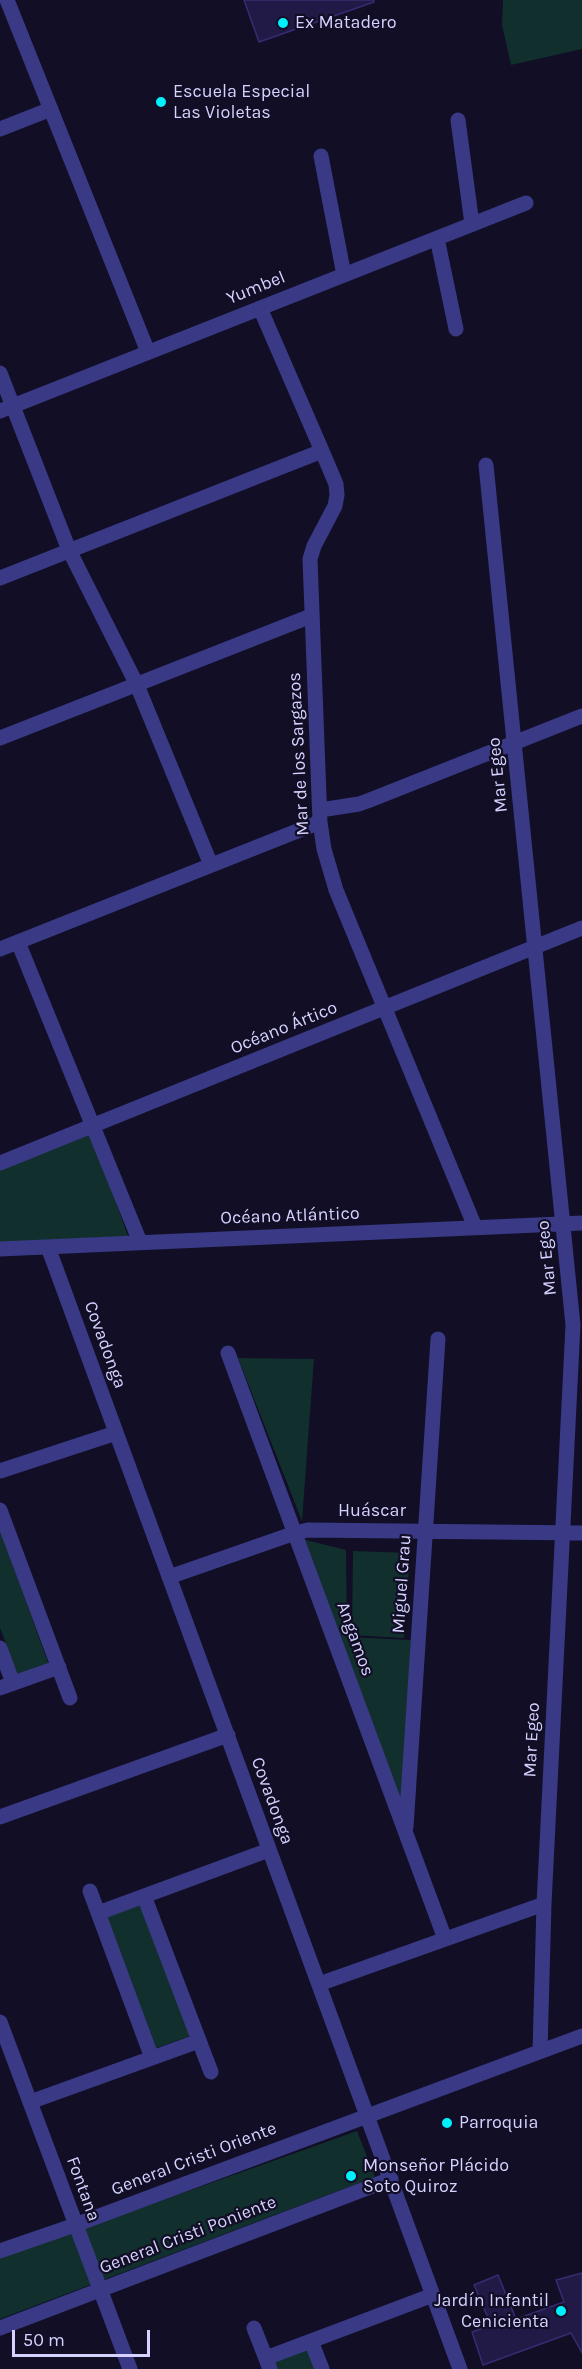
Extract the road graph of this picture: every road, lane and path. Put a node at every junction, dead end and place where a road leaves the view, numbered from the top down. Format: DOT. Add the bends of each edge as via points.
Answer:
graph roads {
  1 [pos="3,0"];
  2 [pos="51,110"];
  3 [pos="458,120"];
  4 [pos="0,129"];
  5 [pos="321,156"];
  6 [pos="526,203"];
  7 [pos="472,224"];
  8 [pos="437,238"];
  9 [pos="344,275"];
  10 [pos="260,308"];
  11 [pos="456,329"];
  12 [pos="148,352"];
  13 [pos="0,373"];
  14 [pos="7,408"];
  15 [pos="322,451"];
  16 [pos="486,465"];
  17 [pos="69,550"];
  18 [pos="0,578"];
  19 [pos="311,616"];
  20 [pos="137,685"];
  21 [pos="582,716"];
  22 [pos="0,738"];
  23 [pos="514,743"];
  24 [pos="320,816"];
  25 [pos="212,865"];
  26 [pos="582,928"];
  27 [pos="18,942"];
  28 [pos="535,947"];
  29 [pos="0,949"];
  30 [pos="385,1008"];
  31 [pos="93,1126"];
  32 [pos="0,1163"];
  33 [pos="582,1223"];
  34 [pos="563,1224"];
  35 [pos="475,1227"];
  36 [pos="140,1242"];
  37 [pos="48,1247"];
  38 [pos="0,1249"];
  39 [pos="438,1339"];
  40 [pos="228,1353"];
  41 [pos="116,1433"];
  42 [pos="0,1471"];
  43 [pos="0,1510"];
  44 [pos="425,1531"];
  45 [pos="295,1533"];
  46 [pos="582,1533"];
  47 [pos="562,1534"];
  48 [pos="169,1577"];
  49 [pos="0,1648"];
  50 [pos="58,1667"];
  51 [pos="7,1686"];
  52 [pos="70,1698"];
  53 [pos="228,1735"];
  54 [pos="0,1817"];
  55 [pos="405,1832"];
  56 [pos="269,1850"];
  57 [pos="90,1891"];
  58 [pos="144,1896"];
  59 [pos="544,1904"];
  60 [pos="98,1913"];
  61 [pos="445,1939"];
  62 [pos="319,1984"];
  63 [pos="0,2022"];
  64 [pos="582,2036"];
  65 [pos="199,2041"];
  66 [pos="540,2051"];
  67 [pos="152,2058"];
  68 [pos="211,2072"];
  69 [pos="30,2102"];
  70 [pos="366,2115"];
  71 [pos="391,2180"];
  72 [pos="75,2225"];
  73 [pos="0,2251"];
  74 [pos="100,2289"];
  75 [pos="433,2295"];
  76 [pos="0,2328"];
  77 [pos="254,2328"];
  78 [pos="311,2341"];
  79 [pos="268,2364"];
  80 [pos="130,2369"];
  81 [pos="322,2369"];
  82 [pos="460,2369"];
  1 -- 2 [label="street"];
  2 -- 4 [label="street"];
  2 -- 12 [label="street"];
  3 -- 7 [label="street"];
  5 -- 9 [label="street"];
  6 -- 7 [label="street, Yumbel"];
  7 -- 8 [label="street, Yumbel"];
  8 -- 9 [label="street, Yumbel"];
  8 -- 11 [label="street"];
  9 -- 10 [label="street, Yumbel"];
  10 -- 12 [label="street, Yumbel"];
  10 -- 15 [label="street, Mar de los Sargazos"];
  12 -- 14 [label="street, Yumbel"];
  13 -- 14 [label="street"];
  14 -- 17 [label="street"];
  15 -- 17 [label="street"];
  15 -- 19 [label="street, Mar de los Sargazos" via="337,495 310,559"];
  16 -- 23 [label="street, Mar Egeo"];
  17 -- 18 [label="street"];
  17 -- 20 [label="street"];
  19 -- 20 [label="street"];
  19 -- 24 [label="street, Mar de los Sargazos"];
  20 -- 22 [label="street"];
  20 -- 25 [label="street"];
  21 -- 23 [label="street"];
  23 -- 24 [label="street"];
  23 -- 28 [label="street, Mar Egeo"];
  24 -- 25 [label="street"];
  24 -- 30 [label="street, Mar de los Sargazos" via="324,849 336,890"];
  25 -- 27 [label="street"];
  26 -- 28 [label="street, Océano Ártico"];
  27 -- 29 [label="street"];
  27 -- 31 [label="street"];
  28 -- 30 [label="street, Océano Ártico"];
  28 -- 34 [label="street, Mar Egeo"];
  30 -- 31 [label="street, Océano Ártico"];
  30 -- 35 [label="street, Mar de los Sargazos"];
  31 -- 32 [label="street, Océano Ártico"];
  31 -- 36 [label="street"];
  33 -- 34 [label="street, Océano Atlántico"];
  34 -- 35 [label="street, Océano Atlántico"];
  34 -- 47 [label="street, Mar Egeo" via="573,1325"];
  35 -- 36 [label="street, Océano Atlántico"];
  36 -- 37 [label="street, Océano Atlántico"];
  37 -- 38 [label="street, Océano Atlántico"];
  37 -- 41 [label="street, Covadonga"];
  39 -- 44 [label="street, Miguel Grau"];
  40 -- 45 [label="street, Angamos"];
  41 -- 42 [label="street"];
  41 -- 48 [label="street, Covadonga"];
  43 -- 50 [label="street"];
  44 -- 45 [label="street, Huáscar"];
  44 -- 47 [label="street, Huáscar"];
  44 -- 55 [label="street, Miguel Grau"];
  45 -- 48 [label="street, Huáscar"];
  45 -- 55 [label="street, Angamos"];
  46 -- 47 [label="street, Huáscar"];
  47 -- 59 [label="street, Mar Egeo"];
  48 -- 53 [label="street, Covadonga"];
  49 -- 51 [label="street"];
  50 -- 51 [label="street"];
  50 -- 52 [label="street"];
  53 -- 54 [label="street"];
  53 -- 56 [label="street, Covadonga"];
  55 -- 61 [label="street, Angamos"];
  56 -- 58 [label="street"];
  56 -- 62 [label="street, Covadonga"];
  57 -- 60 [label="street"];
  58 -- 60 [label="street"];
  58 -- 65 [label="street"];
  59 -- 61 [label="street"];
  59 -- 66 [label="street, Mar Egeo"];
  60 -- 67 [label="street"];
  61 -- 62 [label="street"];
  62 -- 70 [label="street, Covadonga"];
  63 -- 69 [label="street, Fontana"];
  64 -- 66 [label="street, General Cristi Oriente"];
  65 -- 67 [label="street"];
  65 -- 68 [label="street"];
  66 -- 70 [label="street, General Cristi Oriente"];
  67 -- 69 [label="street"];
  69 -- 72 [label="street, Fontana"];
  70 -- 71 [label="street, Covadonga"];
  70 -- 72 [label="street, General Cristi Oriente"];
  71 -- 74 [label="street, General Cristi Poniente"];
  71 -- 75 [label="street, Covadonga"];
  72 -- 73 [label="street, General Cristi Oriente"];
  72 -- 74 [label="street, Fontana"];
  74 -- 76 [label="street, General Cristi Poniente"];
  74 -- 80 [label="street, Fontana"];
  75 -- 78 [label="street"];
  75 -- 82 [label="street, Covadonga"];
  77 -- 79 [label="street"];
  78 -- 79 [label="street"];
  78 -- 81 [label="street"];
}
